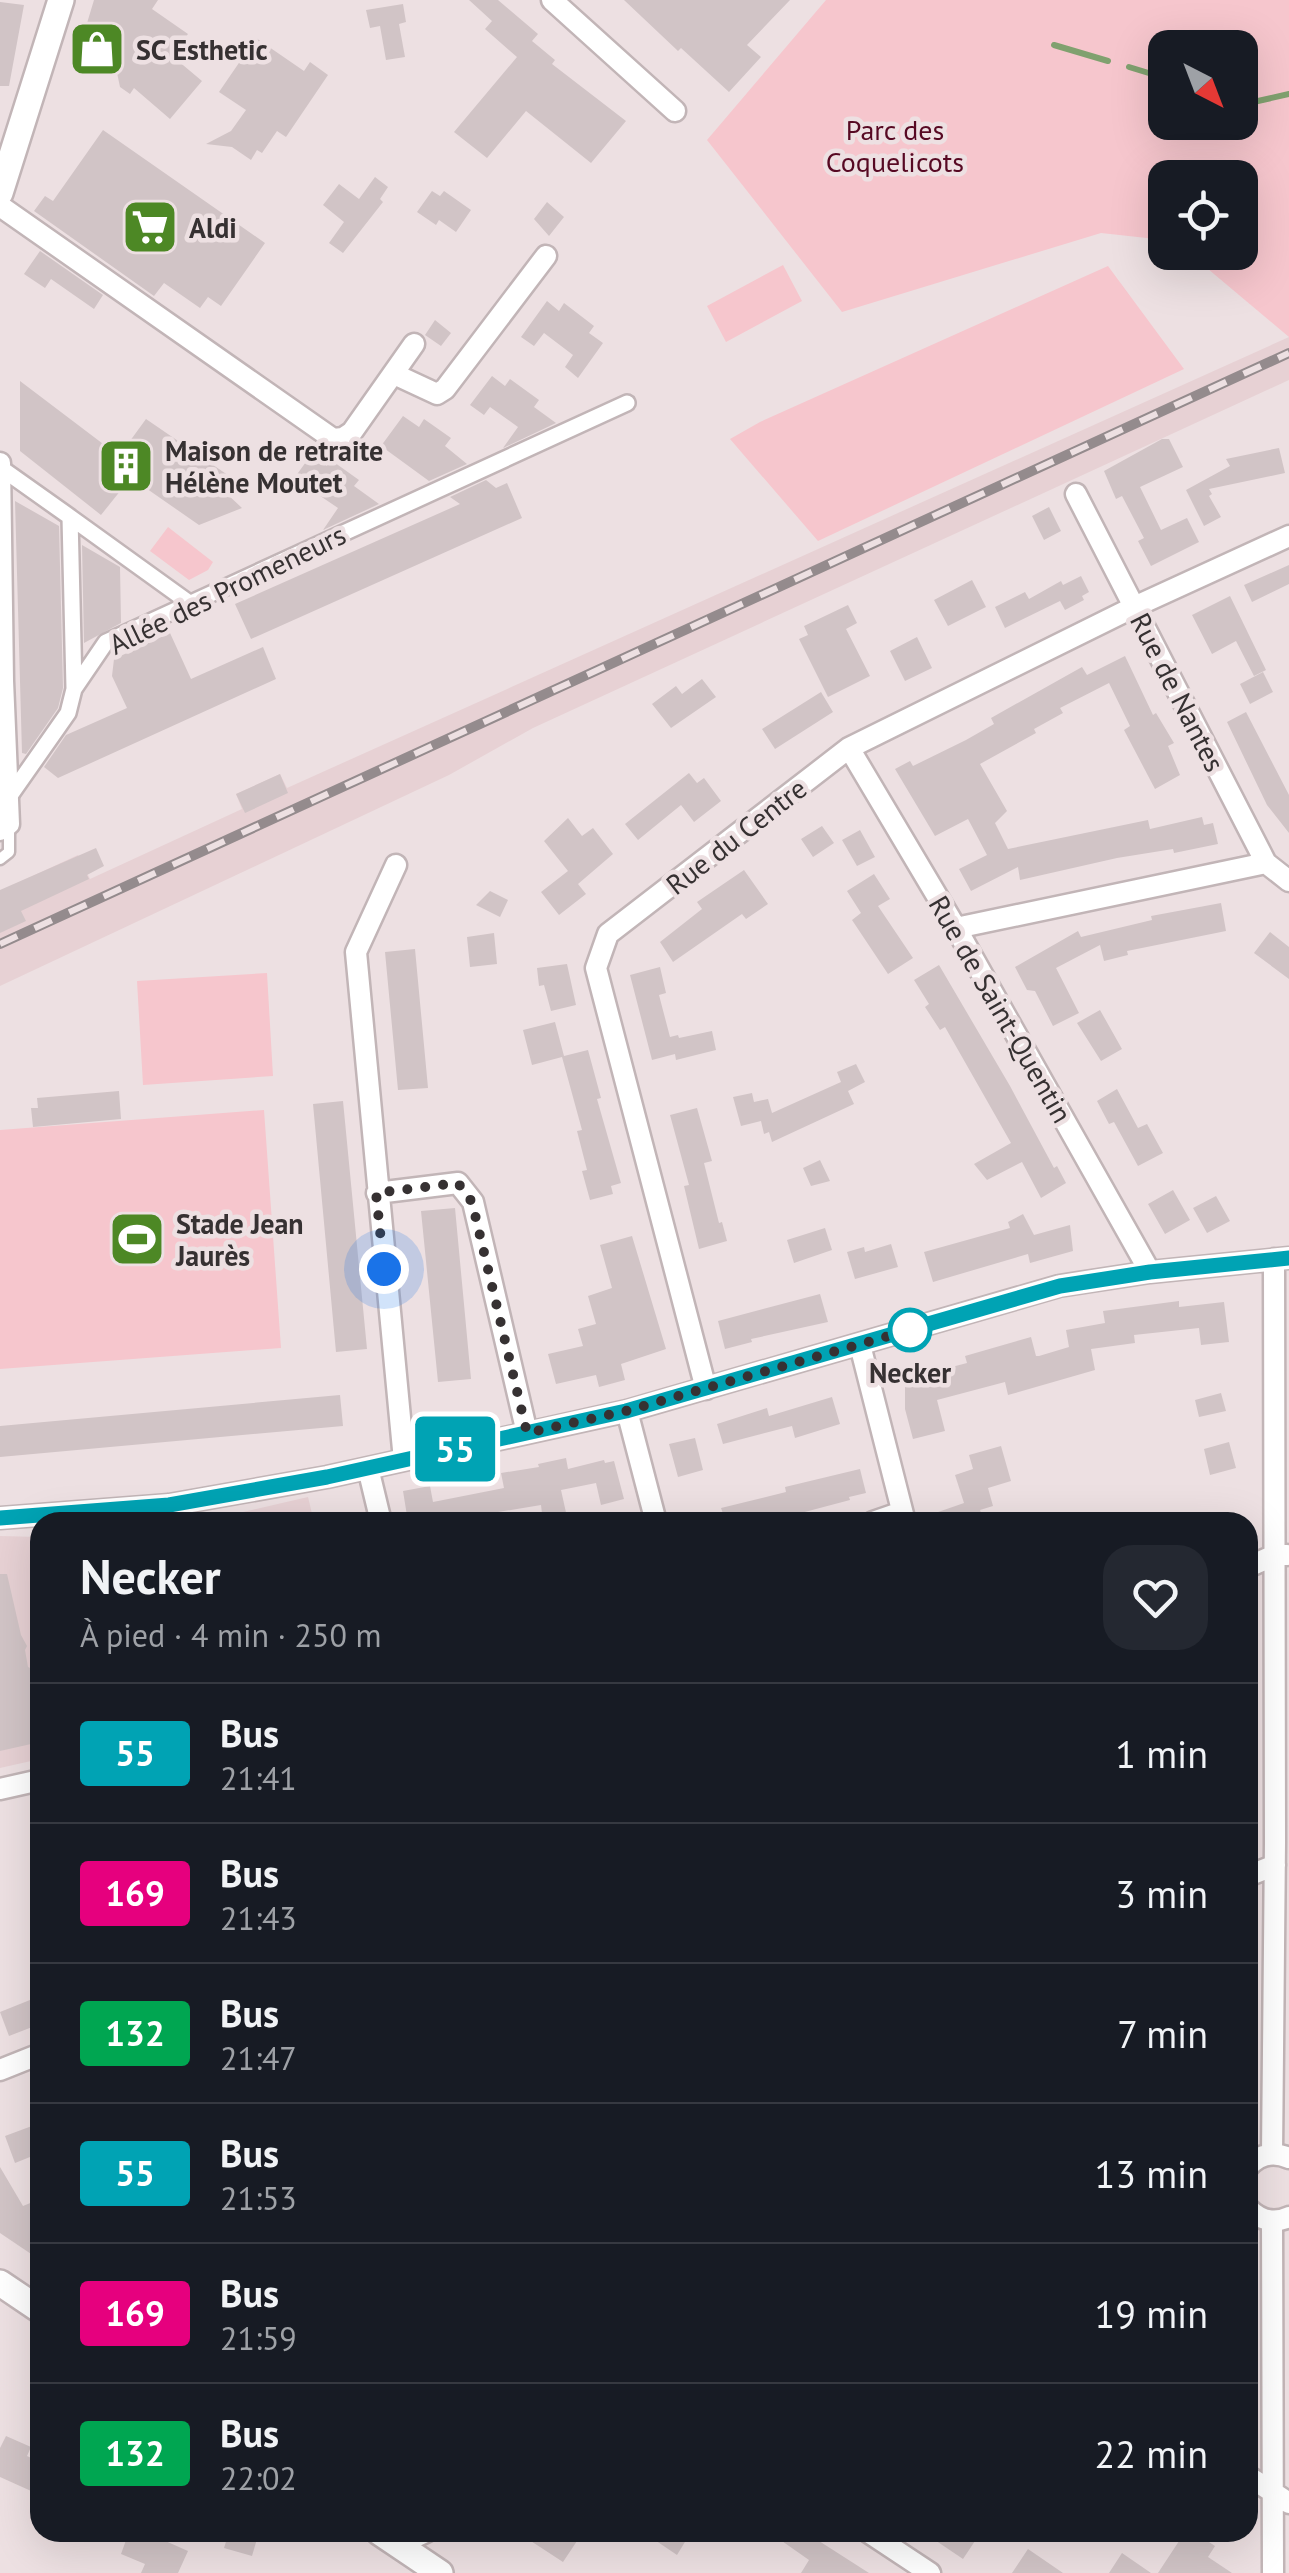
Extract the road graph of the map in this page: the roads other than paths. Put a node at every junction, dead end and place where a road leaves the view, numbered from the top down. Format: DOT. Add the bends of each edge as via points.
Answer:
graph roads {
  1 [pos="61,0"];
  2 [pos="552,0"];
  3 [pos="676,111"];
  4 [pos="0,192"];
  5 [pos="0,206"];
  6 [pos="546,256"];
  7 [pos="414,344"];
  8 [pos="394,374"];
  9 [pos="627,403"];
  10 [pos="0,465"];
  11 [pos="1076,494"];
  12 [pos="70,518"];
  13 [pos="1289,536"];
  14 [pos="188,602"];
  15 [pos="1134,607"];
  16 [pos="74,689"];
  17 [pos="849,748"];
  18 [pos="6,802"];
  19 [pos="5,827"];
  20 [pos="0,859"];
  21 [pos="1266,863"];
  22 [pos="396,865"];
  23 [pos="1289,881"];
  24 [pos="956,928"];
  25 [pos="376,1193"];
  26 [pos="1282,1259"];
  27 [pos="1150,1272"];
  28 [pos="860,1345"];
  29 [pos="706,1389"];
  30 [pos="626,1411"];
  31 [pos="527,1433"];
  32 [pos="404,1460"];
  33 [pos="368,1468"];
  34 [pos="78,1512"];
  35 [pos="379,1512"];
  36 [pos="653,1512"];
  37 [pos="902,1512"];
  38 [pos="30,1516"];
  39 [pos="0,1518"];
  40 [pos="1282,1555"];
  41 [pos="1258,1563"];
  42 [pos="30,1782"];
  43 [pos="0,1789"];
  44 [pos="1275,1865"];
  45 [pos="1258,1872"];
  46 [pos="30,2058"];
  47 [pos="0,2070"];
  48 [pos="1280,2156"];
  49 [pos="1281,2219"];
  50 [pos="0,2284"];
  51 [pos="30,2304"];
  52 [pos="1258,2482"];
  53 [pos="1281,2497"];
  54 [pos="394,2542"];
  55 [pos="883,2542"];
  56 [pos="440,2573"];
  57 [pos="930,2573"];
  58 [pos="1273,2573"];
  1 -- 4 [label="street"];
  2 -- 3 [label="street"];
  5 -- 8 [label="street" via="333,439 343,438"];
  6 -- 8 [label="street" via="446,389 426,391"];
  7 -- 8 [label="street"];
  9 -- 14 [label="street, Allée des Promeneurs"];
  10 -- 12 [label="street"];
  10 -- 18 [label="street"];
  11 -- 15 [label="street, Rue de Nantes"];
  12 -- 14 [label="street"];
  12 -- 16 [label="street"];
  13 -- 15 [label="street, Rue du Centre"];
  14 -- 16 [label="street, Allée des Promeneurs" via="106,642"];
  15 -- 17 [label="street, Rue du Centre"];
  15 -- 21 [label="street, Rue de Nantes"];
  16 -- 18 [label="street, Allée des Promeneurs" via="68,713"];
  17 -- 24 [label="street, Rue de Saint-Quentin"];
  17 -- 29 [label="street, Rue du Centre" via="608,934 596,968"];
  18 -- 19 [label="street"];
  19 -- 20 [label="lane" via="9,852"];
  21 -- 23 [label="street, Rue de Nantes"];
  21 -- 24 [label="street"];
  22 -- 25 [label="street" via="356,952"];
  24 -- 27 [label="street, Rue de Saint-Quentin"];
  25 -- 31 [label="street" via="458,1183 472,1202"];
  25 -- 32 [label="street"];
  26 -- 27 [label="street"];
  26 -- 40 [label="street"];
  27 -- 28 [label="street" via="1060,1286"];
  28 -- 29 [label="street"];
  28 -- 37 [label="street"];
  29 -- 30 [label="street"];
  30 -- 31 [label="street"];
  30 -- 36 [label="street"];
  31 -- 32 [label="street"];
  32 -- 33 [label="street"];
  33 -- 34 [label="street" via="169,1505"];
  33 -- 35 [label="street"];
  38 -- 39 [label="street"];
  40 -- 41 [label="street"];
  40 -- 44 [label="street"];
  42 -- 43 [label="street"];
  44 -- 45 [label="street"];
  44 -- 48 [label="street"];
  46 -- 47 [label="street"];
  49 -- 53 [label="street"];
  50 -- 51 [label="street"];
  52 -- 53 [label="street"];
  53 -- 58 [label="street"];
  54 -- 56 [label="street"];
  55 -- 57 [label="street"];
}
